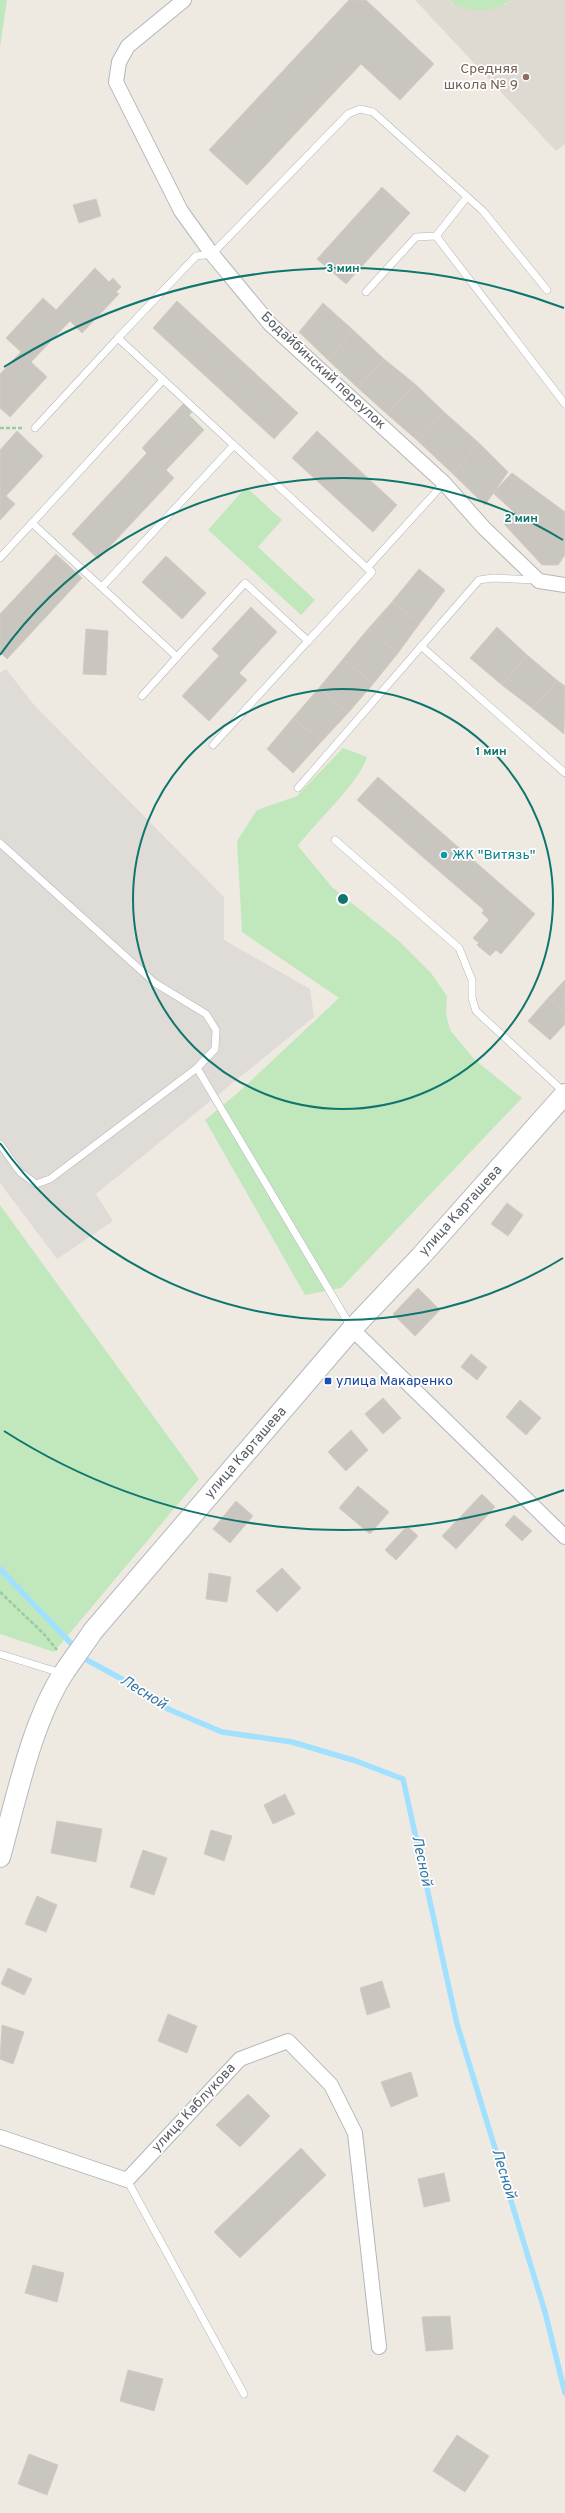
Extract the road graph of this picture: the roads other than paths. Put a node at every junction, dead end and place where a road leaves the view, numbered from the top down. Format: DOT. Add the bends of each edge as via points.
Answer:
graph roads {
  1 [pos="184,0"];
  2 [pos="467,197"];
  3 [pos="436,236"];
  4 [pos="212,254"];
  5 [pos="547,290"];
  6 [pos="366,292"];
  7 [pos="118,338"];
  8 [pos="163,380"];
  9 [pos="565,404"];
  10 [pos="35,428"];
  11 [pos="234,445"];
  12 [pos="444,484"];
  13 [pos="32,523"];
  14 [pos="0,558"];
  15 [pos="367,568"];
  16 [pos="539,581"];
  17 [pos="565,585"];
  18 [pos="102,587"];
  19 [pos="308,641"];
  20 [pos="421,646"];
  21 [pos="177,657"];
  22 [pos="142,696"];
  23 [pos="213,745"];
  24 [pos="565,773"];
  25 [pos="298,788"];
  26 [pos="335,840"];
  27 [pos="0,843"];
  28 [pos="197,1068"];
  29 [pos="565,1093"];
  30 [pos="0,1144"];
  31 [pos="352,1329"];
  32 [pos="565,1537"];
  33 [pos="0,1654"];
  34 [pos="69,1666"];
  35 [pos="0,1857"];
  36 [pos="0,2137"];
  37 [pos="127,2180"];
  38 [pos="379,2347"];
  39 [pos="244,2394"];
  1 -- 4 [label="street, Бодайбинский переулок" via="128,46 119,62 116,82 181,211"];
  2 -- 3 [label="lane"];
  2 -- 4 [label="lane" via="373,112 360,109 348,114"];
  2 -- 5 [label="lane" via="483,211"];
  3 -- 6 [label="lane" via="416,237"];
  3 -- 9 [label="lane"];
  4 -- 7 [label="lane" via="196,256"];
  4 -- 12 [label="street, Бодайбинский переулок" via="270,324"];
  7 -- 8 [label="lane"];
  7 -- 10 [label="lane"];
  8 -- 11 [label="lane"];
  8 -- 13 [label="lane"];
  11 -- 15 [label="lane"];
  11 -- 18 [label="lane"];
  12 -- 15 [label="lane"];
  12 -- 16 [label="street, Бодайбинский переулок" via="484,528"];
  13 -- 14 [label="lane"];
  13 -- 18 [label="lane"];
  15 -- 19 [label="lane" via="372,572"];
  16 -- 17 [label="street"];
  16 -- 20 [label="lane" via="493,578 479,580"];
  18 -- 21 [label="lane"];
  19 -- 21 [label="lane" via="245,583"];
  19 -- 23 [label="lane"];
  20 -- 24 [label="lane"];
  20 -- 25 [label="lane"];
  21 -- 22 [label="lane"];
  26 -- 29 [label="lane" via="458,948 472,980 472,998 476,1011"];
  27 -- 28 [label="lane" via="156,983 206,1014 216,1030 215,1049"];
  28 -- 30 [label="lane" via="50,1179 36,1184 20,1172"];
  28 -- 31 [label="lane"];
  29 -- 31 [label="main road, улица Карташева" via="421,1256"];
  31 -- 32 [label="street"];
  31 -- 34 [label="main road, улица Карташева" via="93,1631"];
  33 -- 34 [label="lane"];
  34 -- 35 [label="main road, улица Карташева" via="43,1716"];
  36 -- 37 [label="street"];
  37 -- 38 [label="street, улица Каблукова" via="240,2059 288,2041 331,2085 355,2133"];
  37 -- 39 [label="lane"];
}
